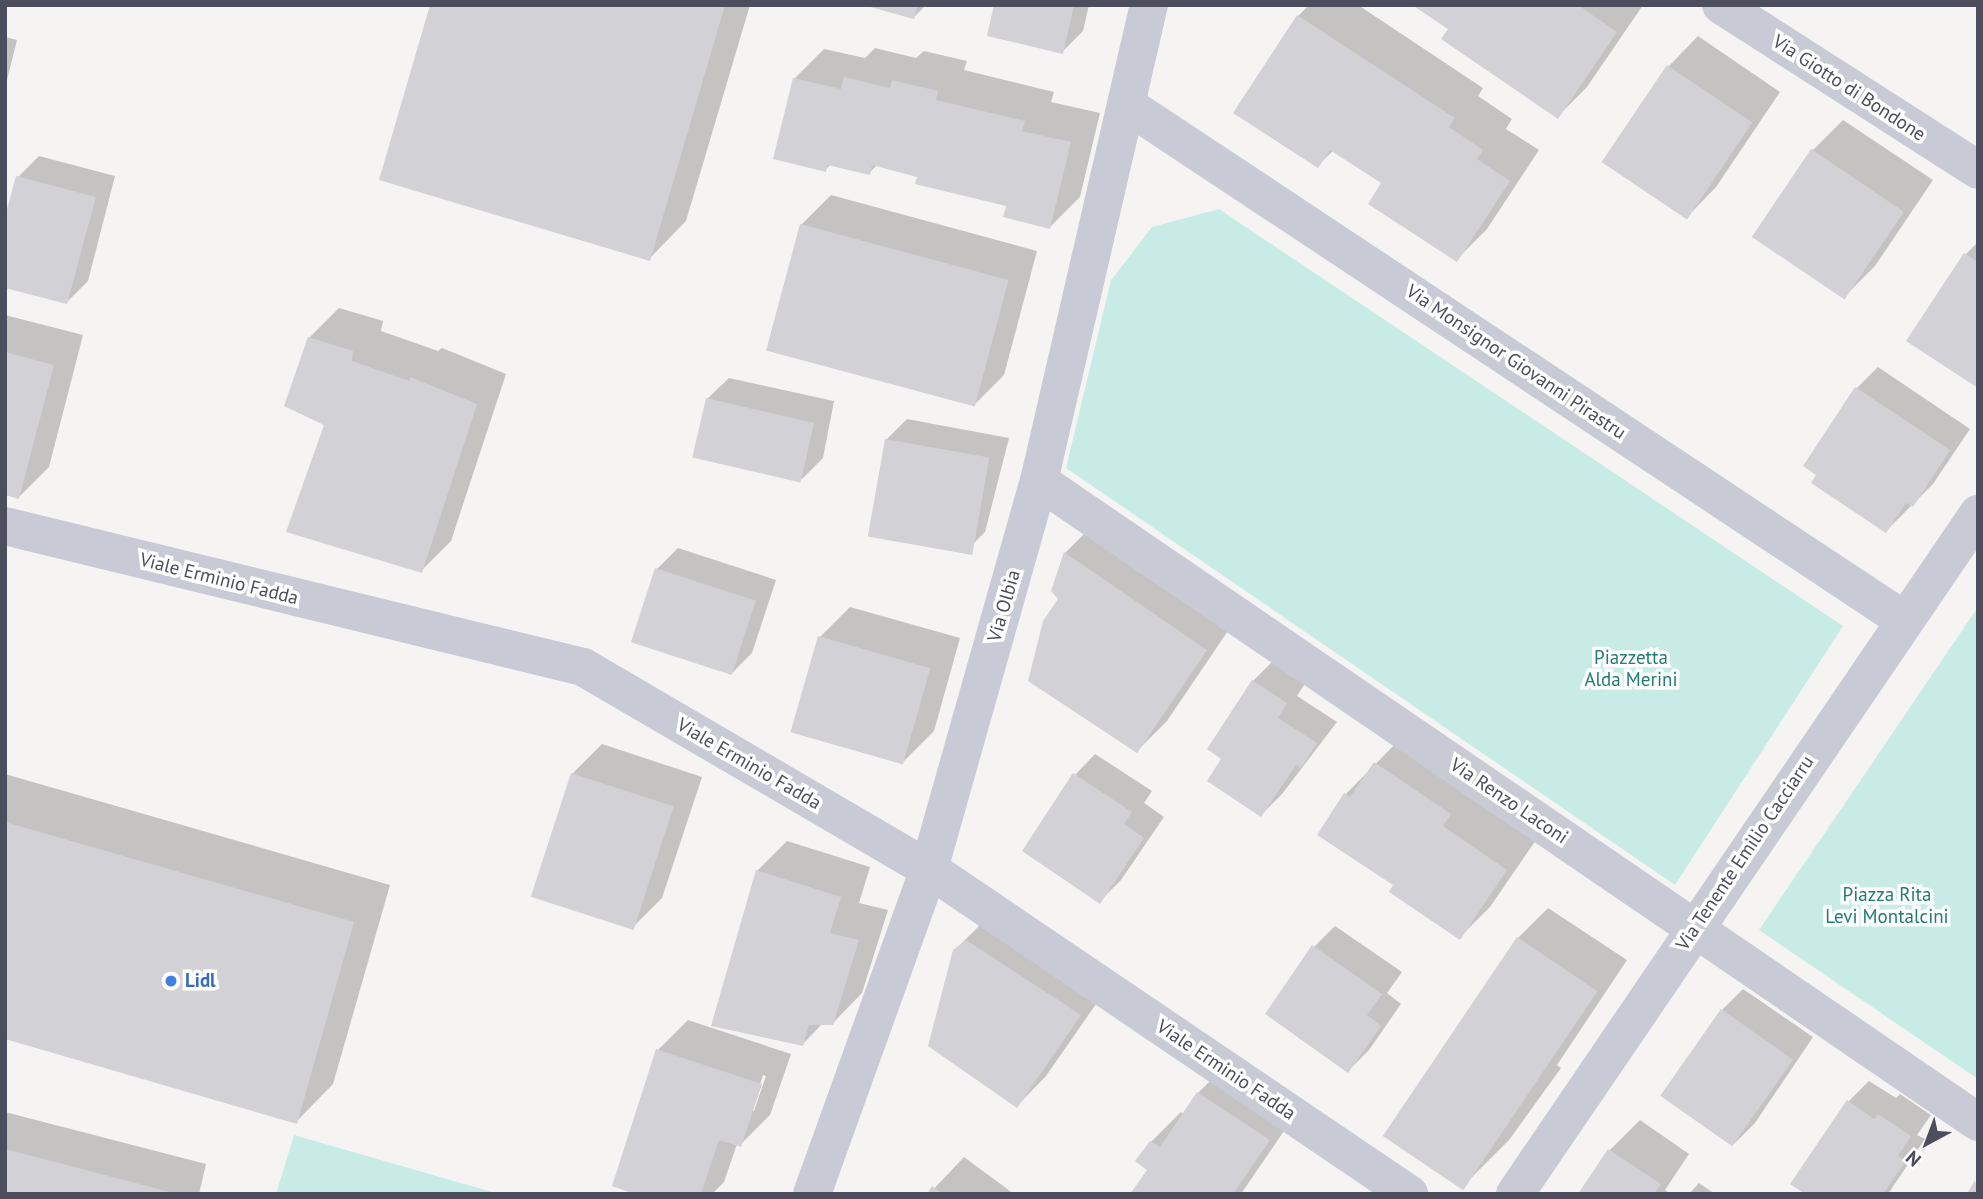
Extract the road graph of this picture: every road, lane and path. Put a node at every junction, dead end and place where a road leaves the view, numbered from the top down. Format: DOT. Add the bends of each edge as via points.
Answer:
graph roads {
  1 [pos="1149,5"];
  2 [pos="1721,5"];
  3 [pos="1127,105"];
  4 [pos="1978,170"];
  5 [pos="1040,481"];
  6 [pos="1978,513"];
  7 [pos="5,527"];
  8 [pos="1904,620"];
  9 [pos="929,869"];
  10 [pos="1694,927"];
  11 [pos="1978,1122"];
  12 [pos="812,1194"];
  13 [pos="1409,1194"];
  14 [pos="1515,1194"];
  1 -- 3 [label="street, Via Olbia"];
  2 -- 4 [label="street, Via Giotto di Bondone"];
  3 -- 5 [label="street, Via Olbia"];
  3 -- 8 [label="street, Via Monsignor Giovanni Pirastru"];
  5 -- 9 [label="street, Via Olbia"];
  5 -- 10 [label="street, Via Renzo Laconi"];
  6 -- 8 [label="street, Via Tenente Emilio Cacciarru"];
  7 -- 9 [label="street, Viale Erminio Fadda" via="583,667"];
  8 -- 10 [label="street, Via Tenente Emilio Cacciarru"];
  9 -- 12 [label="street, Via Olbia"];
  9 -- 13 [label="street, Viale Erminio Fadda"];
  10 -- 11 [label="street, Via Renzo Laconi"];
  10 -- 14 [label="street, Via Tenente Emilio Cacciarru"];
}
